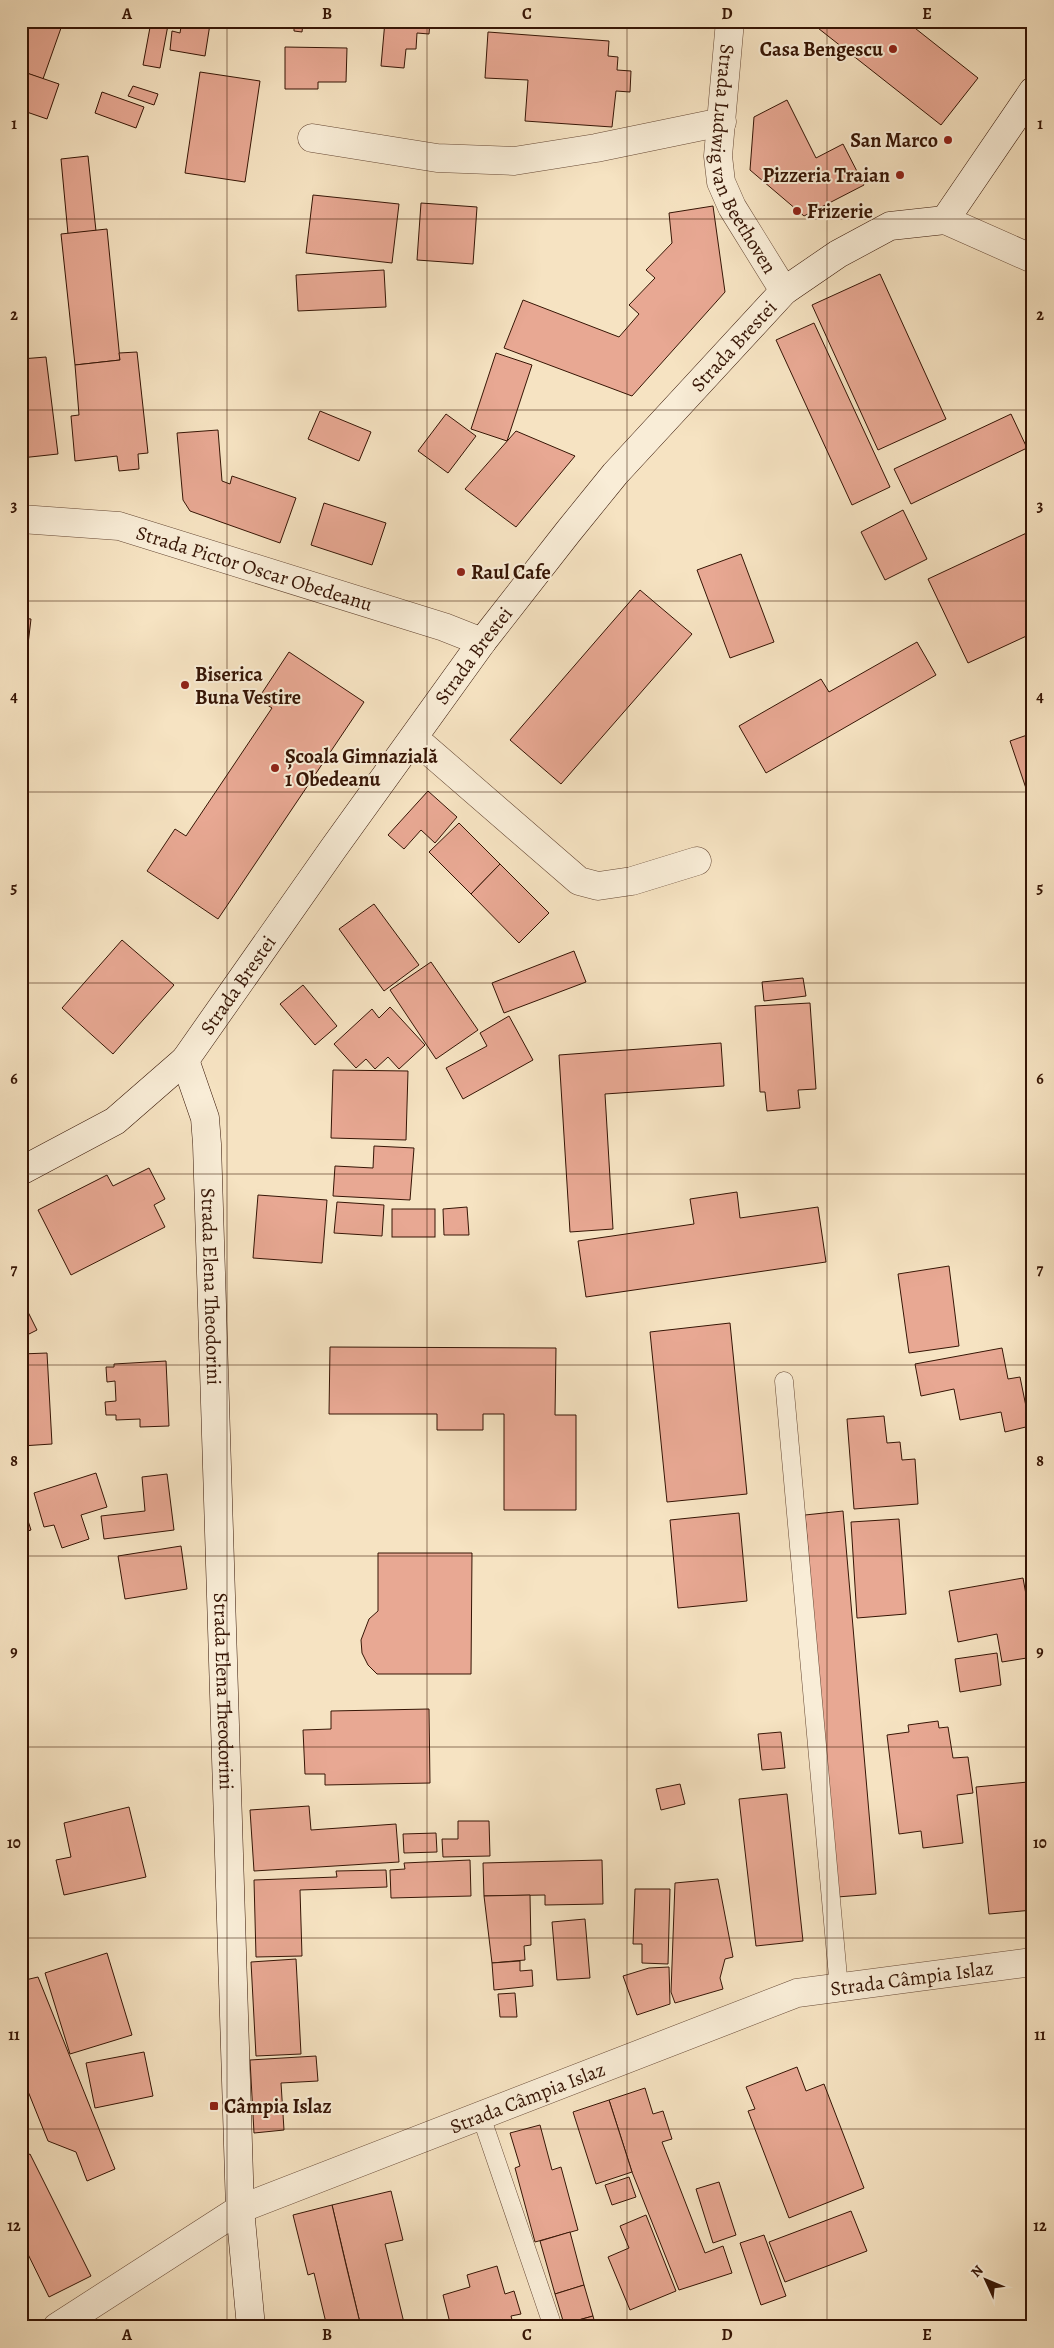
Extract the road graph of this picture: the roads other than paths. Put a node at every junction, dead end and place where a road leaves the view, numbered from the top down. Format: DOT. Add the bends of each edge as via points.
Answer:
graph roads {
  1 [pos="730,21"];
  2 [pos="1033,91"];
  3 [pos="722,122"];
  4 [pos="312,138"];
  5 [pos="944,220"];
  6 [pos="1033,259"];
  7 [pos="784,291"];
  8 [pos="21,519"];
  9 [pos="482,642"];
  10 [pos="414,738"];
  11 [pos="697,861"];
  12 [pos="185,1060"];
  13 [pos="21,1171"];
  14 [pos="784,1381"];
  15 [pos="1033,1962"];
  16 [pos="839,1988"];
  17 [pos="481,2116"];
  18 [pos="240,2209"];
  19 [pos="57,2327"];
  20 [pos="251,2327"];
  21 [pos="553,2327"];
  1 -- 3 [label="main road, Strada Ludwig van Beethoven"];
  2 -- 5 [label="main road"];
  3 -- 4 [label="main road" via="514,161 437,158"];
  3 -- 7 [label="main road, Strada Ludwig van Beethoven" via="718,156 721,182 732,207"];
  5 -- 6 [label="main road"];
  5 -- 7 [label="main road, Strada Brestei" via="890,226 838,254"];
  7 -- 9 [label="main road, Strada Brestei" via="614,474"];
  8 -- 9 [label="main road, Strada Pictor Oscar Obedeanu" via="119,526 444,626"];
  9 -- 10 [label="main road, Strada Brestei"];
  10 -- 11 [label="main road" via="579,880 598,886 632,881"];
  10 -- 12 [label="main road, Strada Brestei"];
  12 -- 13 [label="main road, Strada Brestei" via="114,1121"];
  12 -- 18 [label="main road, Strada Elena Theodorini" via="205,1118 207,1144"];
  14 -- 16 [label="lane"];
  15 -- 16 [label="main road, Strada Câmpia Islaz"];
  16 -- 17 [label="main road, Strada Câmpia Islaz" via="797,1994"];
  17 -- 18 [label="main road, Strada Câmpia Islaz"];
  17 -- 21 [label="lane"];
  18 -- 19 [label="main road, Strada Câmpia Islaz"];
  18 -- 20 [label="main road, Strada Elena Theodorini"];
}
